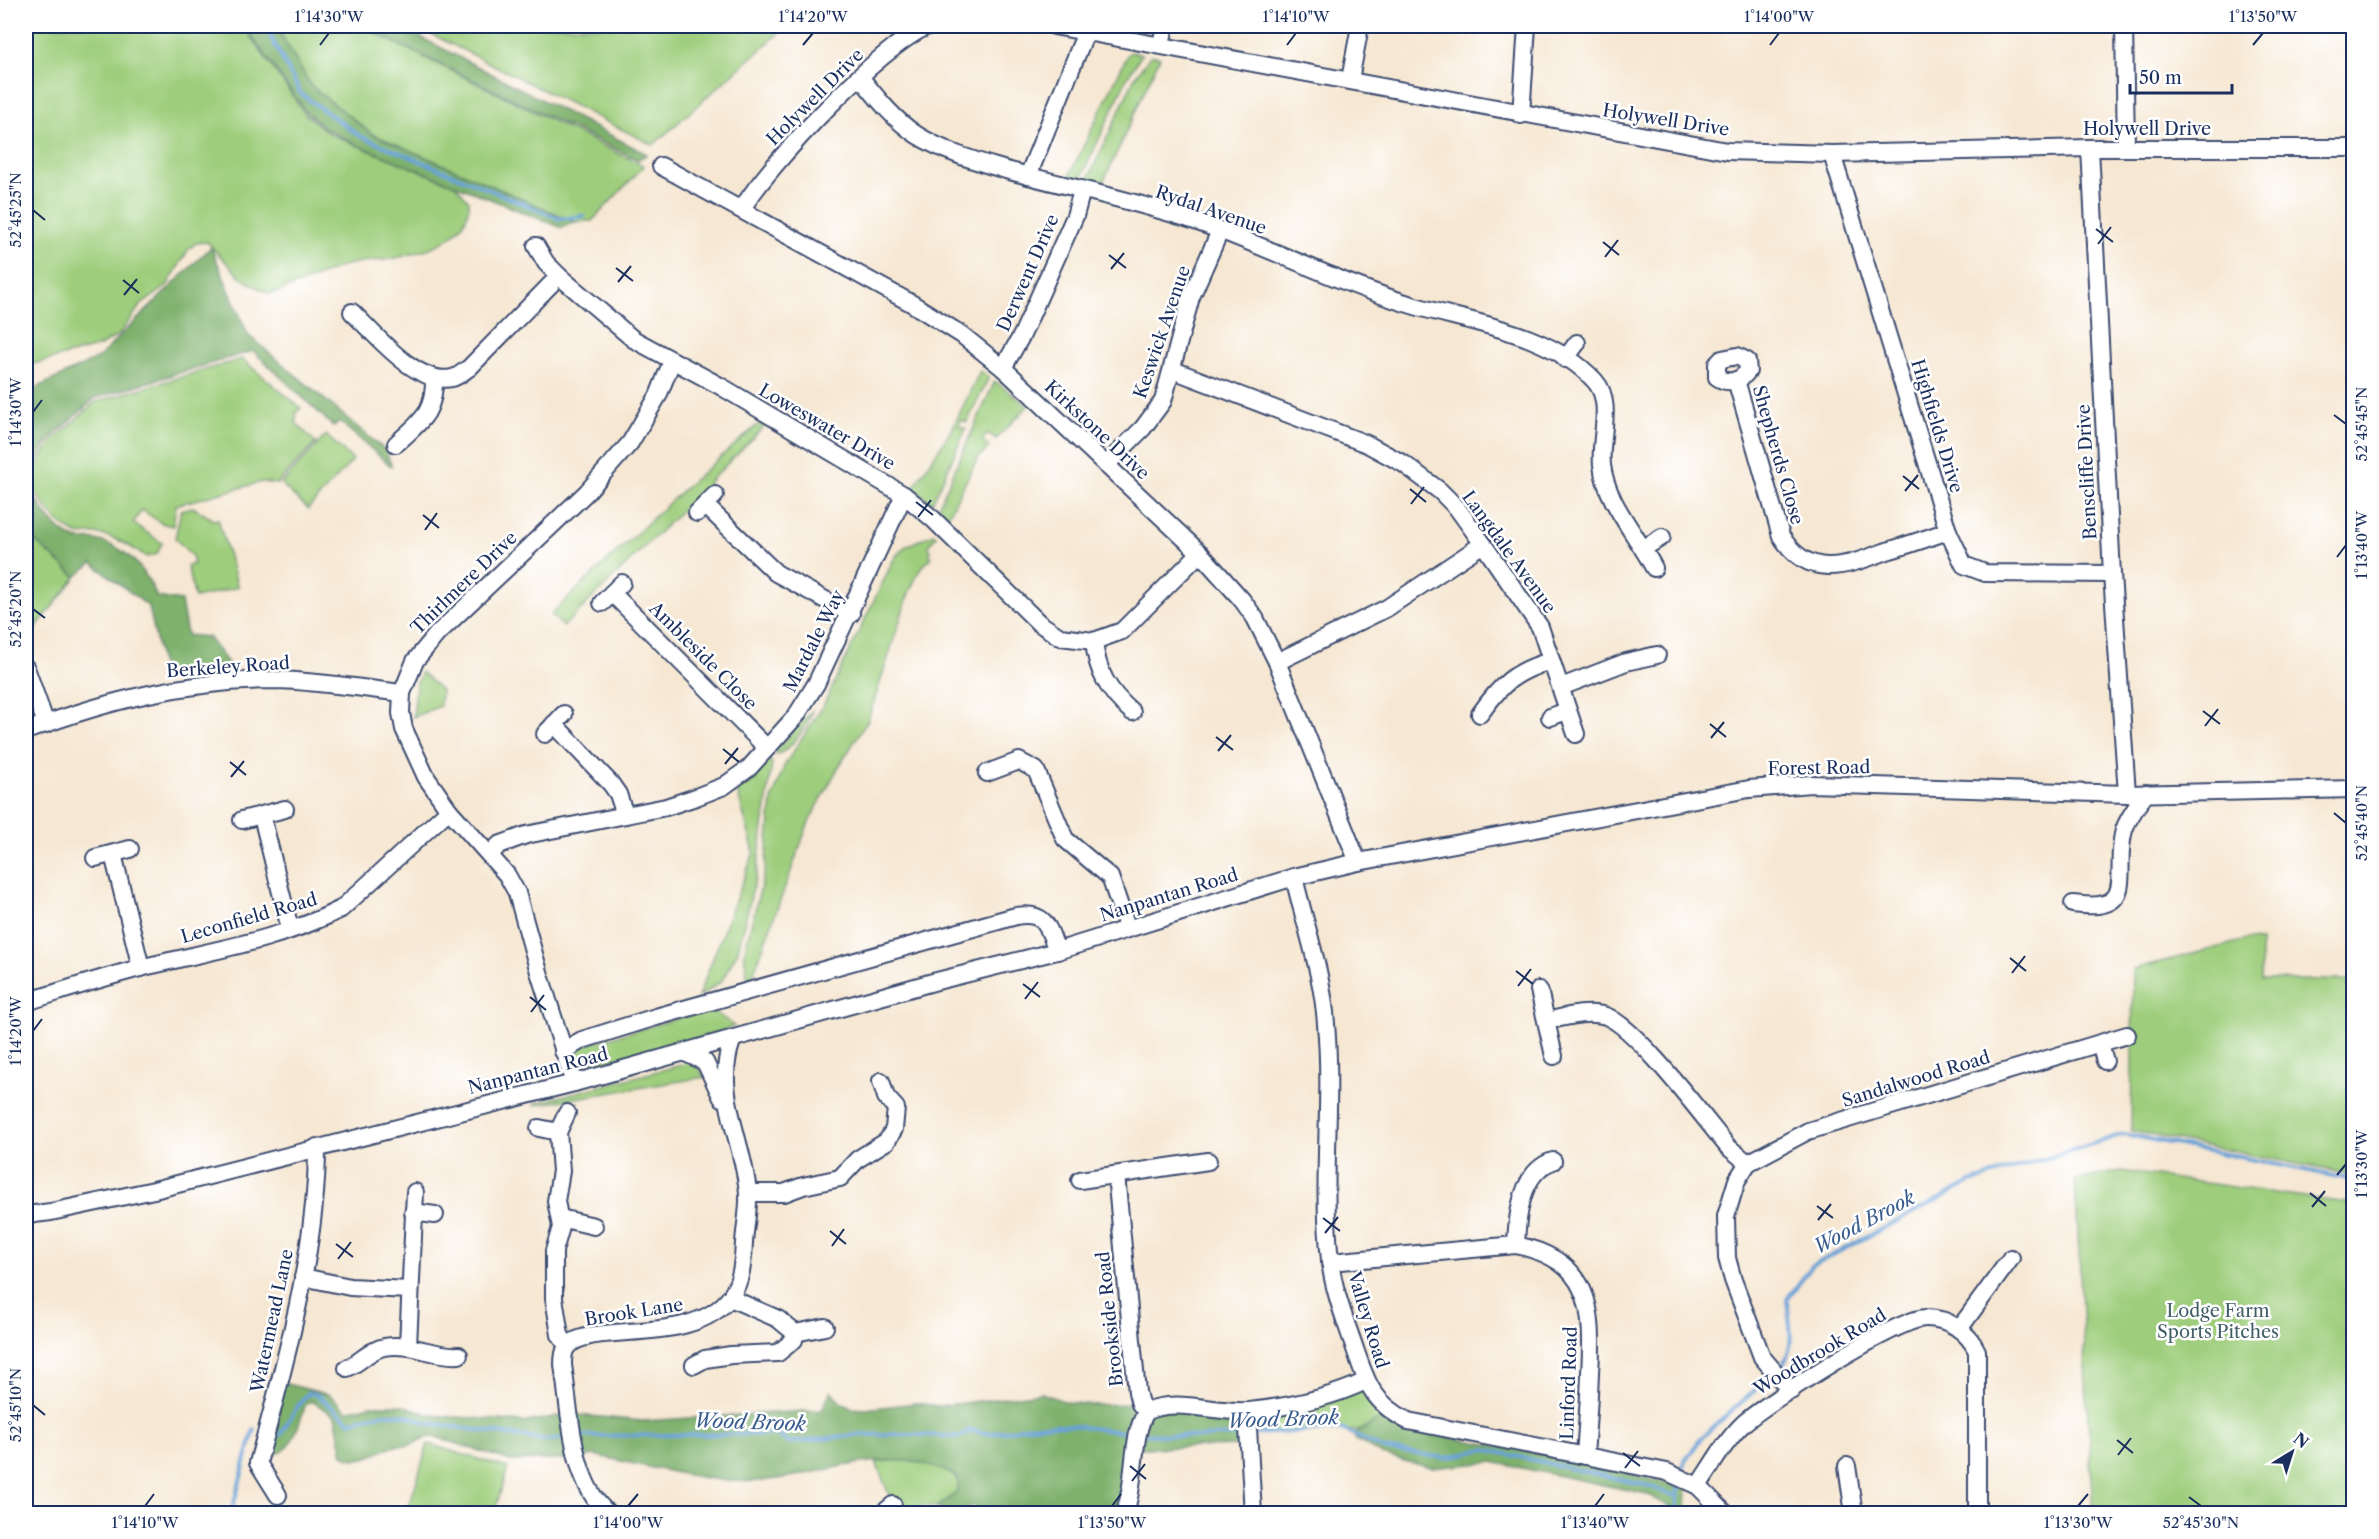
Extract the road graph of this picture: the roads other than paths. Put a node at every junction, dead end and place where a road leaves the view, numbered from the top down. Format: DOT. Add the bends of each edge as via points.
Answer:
graph roads {
  1 [pos="928,26"];
  2 [pos="1054,26"];
  3 [pos="1165,26"];
  4 [pos="1360,26"];
  5 [pos="1527,26"];
  6 [pos="2124,26"];
  7 [pos="1086,32"];
  8 [pos="1161,45"];
  9 [pos="860,77"];
  10 [pos="1350,80"];
  11 [pos="1521,115"];
  12 [pos="2090,148"];
  13 [pos="2126,148"];
  14 [pos="2354,148"];
  15 [pos="1832,154"];
  16 [pos="661,166"];
  17 [pos="1028,176"];
  18 [pos="1082,190"];
  19 [pos="742,209"];
  20 [pos="1220,231"];
  21 [pos="536,246"];
  22 [pos="559,276"];
  23 [pos="356,320"];
  24 [pos="1577,343"];
  25 [pos="1565,359"];
  26 [pos="672,361"];
  27 [pos="1003,368"];
  28 [pos="1173,370"];
  29 [pos="434,378"];
  30 [pos="1736,380"];
  31 [pos="396,444"];
  32 [pos="1106,465"];
  33 [pos="904,495"];
  34 [pos="706,504"];
  35 [pos="1948,531"];
  36 [pos="1662,537"];
  37 [pos="1483,544"];
  38 [pos="1644,548"];
  39 [pos="1200,553"];
  40 [pos="1654,568"];
  41 [pos="2112,574"];
  42 [pos="612,593"];
  43 [pos="851,614"];
  44 [pos="1094,641"];
  45 [pos="1657,655"];
  46 [pos="1551,661"];
  47 [pos="1277,662"];
  48 [pos="26,668"];
  49 [pos="1561,687"];
  50 [pos="402,693"];
  51 [pos="1567,711"];
  52 [pos="1132,712"];
  53 [pos="1480,714"];
  54 [pos="1550,717"];
  55 [pos="46,724"];
  56 [pos="554,724"];
  57 [pos="26,731"];
  58 [pos="1576,734"];
  59 [pos="767,748"];
  60 [pos="987,773"];
  61 [pos="2354,789"];
  62 [pos="2146,793"];
  63 [pos="2127,794"];
  64 [pos="285,809"];
  65 [pos="449,810"];
  66 [pos="625,815"];
  67 [pos="262,816"];
  68 [pos="242,820"];
  69 [pos="130,849"];
  70 [pos="113,854"];
  71 [pos="490,854"];
  72 [pos="95,858"];
  73 [pos="1358,861"];
  74 [pos="1294,877"];
  75 [pos="2073,904"];
  76 [pos="1127,927"];
  77 [pos="290,929"];
  78 [pos="1057,951"];
  79 [pos="141,968"];
  80 [pos="1539,990"];
  81 [pos="26,1002"];
  82 [pos="1547,1021"];
  83 [pos="2127,1035"];
  84 [pos="732,1041"];
  85 [pos="2100,1044"];
  86 [pos="563,1051"];
  87 [pos="685,1053"];
  88 [pos="1554,1056"];
  89 [pos="2105,1061"];
  90 [pos="881,1081"];
  91 [pos="574,1083"];
  92 [pos="567,1113"];
  93 [pos="730,1118"];
  94 [pos="539,1128"];
  95 [pos="558,1132"];
  96 [pos="317,1147"];
  97 [pos="1545,1160"];
  98 [pos="1208,1161"];
  99 [pos="1748,1163"];
  100 [pos="1116,1175"];
  101 [pos="1080,1180"];
  102 [pos="415,1192"];
  103 [pos="748,1193"];
  104 [pos="413,1212"];
  105 [pos="26,1215"];
  106 [pos="435,1215"];
  107 [pos="560,1218"];
  108 [pos="594,1226"];
  109 [pos="1516,1245"];
  110 [pos="2014,1254"];
  111 [pos="1330,1262"];
  112 [pos="303,1277"];
  113 [pos="409,1290"];
  114 [pos="730,1298"];
  115 [pos="825,1327"];
  116 [pos="1959,1329"];
  117 [pos="795,1332"];
  118 [pos="408,1346"];
  119 [pos="567,1346"];
  120 [pos="459,1355"];
  121 [pos="700,1357"];
  122 [pos="346,1368"];
  123 [pos="1366,1381"];
  124 [pos="1786,1386"];
  125 [pos="1147,1411"];
  126 [pos="1247,1411"];
  127 [pos="1585,1456"];
  128 [pos="1846,1466"];
  129 [pos="1693,1482"];
  130 [pos="278,1495"];
  131 [pos="609,1514"];
  132 [pos="1124,1514"];
  133 [pos="1253,1514"];
  134 [pos="1726,1514"];
  135 [pos="1854,1514"];
  136 [pos="1977,1514"];
  1 -- 9 [label="street, Holywell Drive" via="904,40"];
  2 -- 7 [label="street, Holywell Drive"];
  3 -- 8 [label="street"];
  4 -- 10 [label="street"];
  5 -- 11 [label="street"];
  6 -- 13 [label="street"];
  7 -- 8 [label="street, Holywell Drive"];
  7 -- 17 [label="street"];
  8 -- 10 [label="street, Holywell Drive"];
  9 -- 17 [label="street, Rydal Avenue" via="894,116 917,135 974,160"];
  9 -- 19 [label="street, Holywell Drive" via="774,165"];
  10 -- 11 [label="street, Holywell Drive"];
  11 -- 15 [label="street, Holywell Drive" via="1705,149"];
  12 -- 13 [label="street, Holywell Drive"];
  12 -- 15 [label="street, Holywell Drive"];
  12 -- 41 [label="street, Benscliffe Drive"];
  13 -- 14 [label="street, Holywell Drive"];
  15 -- 35 [label="street, Highfields Drive"];
  16 -- 19 [label="street, Kirkstone Drive"];
  17 -- 18 [label="street, Rydal Avenue"];
  18 -- 20 [label="street, Rydal Avenue"];
  18 -- 27 [label="street, Derwent Drive" via="1056,260"];
  19 -- 27 [label="street, Kirkstone Drive" via="911,303 962,335"];
  20 -- 25 [label="street, Rydal Avenue" via="1371,291 1535,341"];
  20 -- 28 [label="street, Keswick Avenue" via="1191,297"];
  21 -- 22 [label="street, Loweswater Drive"];
  22 -- 26 [label="street, Loweswater Drive" via="633,339"];
  22 -- 29 [label="street" via="469,368 453,378"];
  23 -- 29 [label="street" via="405,363"];
  24 -- 25 [label="street"];
  25 -- 38 [label="street, Rydal Avenue" via="1601,389 1602,466 1607,488"];
  26 -- 33 [label="street, Loweswater Drive"];
  26 -- 50 [label="street, Thirlmere Drive" via="654,404 630,443 586,493 437,634 415,661"];
  27 -- 32 [label="street, Kirkstone Drive"];
  28 -- 32 [label="street, Keswick Avenue" via="1156,412"];
  28 -- 37 [label="street, Langdale Avenue" via="1367,444 1404,464 1457,508"];
  29 -- 31 [label="street" via="435,397 429,412"];
  30 -- 35 [label="street, Shepherds Close" via="1781,536 1801,559 1844,566"];
  32 -- 39 [label="street, Kirkstone Drive"];
  33 -- 43 [label="street, Mardale Way"];
  33 -- 44 [label="street, Loweswater Drive" via="1051,632 1071,640"];
  34 -- 43 [label="street" via="776,573"];
  35 -- 41 [label="street, Highfields Drive" via="1964,565 1985,573"];
  36 -- 38 [label="street"];
  37 -- 46 [label="street, Langdale Avenue" via="1540,627"];
  37 -- 47 [label="street" via="1387,608"];
  38 -- 40 [label="street, Rydal Avenue"];
  39 -- 44 [label="street, Loweswater Drive" via="1132,623 1109,638"];
  39 -- 47 [label="street, Kirkstone Drive" via="1242,600"];
  41 -- 63 [label="street, Benscliffe Drive"];
  42 -- 59 [label="street, Ambleside Close"];
  43 -- 59 [label="street, Mardale Way" via="806,702"];
  44 -- 52 [label="street" via="1102,678 1123,694"];
  45 -- 49 [label="street" via="1628,669"];
  46 -- 49 [label="street, Langdale Avenue"];
  46 -- 53 [label="street" via="1509,679"];
  47 -- 73 [label="street, Kirkstone Drive"];
  48 -- 55 [label="street"];
  49 -- 51 [label="street, Langdale Avenue"];
  50 -- 55 [label="street, Berkeley Road" via="274,680 179,686"];
  50 -- 65 [label="street, Thirlmere Drive" via="401,713 411,747"];
  51 -- 54 [label="street"];
  51 -- 58 [label="street, Langdale Avenue"];
  55 -- 57 [label="street, Berkeley Road"];
  56 -- 66 [label="street" via="611,784"];
  59 -- 66 [label="street, Mardale Way" via="749,768 724,786 666,807"];
  60 -- 76 [label="street" via="1019,761 1036,770 1065,839 1110,877"];
  61 -- 62 [label="street, Forest Road"];
  62 -- 63 [label="street, Forest Road"];
  62 -- 75 [label="street" via="2125,827 2119,894 2102,906"];
  63 -- 73 [label="street, Forest Road" via="1811,784 1749,789"];
  64 -- 67 [label="street"];
  65 -- 71 [label="street, Thirlmere Drive"];
  65 -- 77 [label="street, Leconfield Road" via="341,909"];
  66 -- 71 [label="street, Mardale Way" via="526,835 499,845"];
  67 -- 68 [label="street"];
  67 -- 77 [label="street"];
  69 -- 70 [label="street"];
  70 -- 72 [label="street"];
  70 -- 79 [label="street"];
  71 -- 86 [label="street, Thirlmere Drive" via="517,893"];
  73 -- 74 [label="street, Forest Road"];
  74 -- 76 [label="street, Nanpantan Road"];
  74 -- 111 [label="street, Valley Road" via="1326,1021 1326,1208"];
  76 -- 78 [label="street, Nanpantan Road"];
  77 -- 79 [label="street, Leconfield Road"];
  78 -- 84 [label="street, Nanpantan Road"];
  78 -- 86 [label="street, Nanpantan Road" via="1049,928 1040,917 1016,916 645,1021 582,1040"];
  79 -- 81 [label="street, Leconfield Road"];
  80 -- 82 [label="street"];
  82 -- 88 [label="street"];
  82 -- 99 [label="street" via="1575,1014 1605,1016 1629,1031 1728,1147"];
  83 -- 85 [label="street, Sandalwood Road"];
  84 -- 87 [label="street, Nanpantan Road"];
  84 -- 93 [label="street, Brook Lane" via="726,1057"];
  85 -- 89 [label="street"];
  85 -- 99 [label="street, Sandalwood Road" via="1808,1131"];
  86 -- 91 [label="street, Thirlmere Drive"];
  87 -- 91 [label="street, Nanpantan Road"];
  87 -- 93 [label="street, Brook Lane" via="701,1059 709,1068"];
  90 -- 103 [label="street" via="886,1097 904,1106 887,1142 858,1159 841,1185 803,1186 784,1194"];
  91 -- 96 [label="street, Nanpantan Road"];
  92 -- 95 [label="street"];
  93 -- 103 [label="street, Brook Lane"];
  94 -- 95 [label="street"];
  95 -- 107 [label="street" via="561,1171 556,1201"];
  96 -- 105 [label="street, Nanpantan Road" via="154,1190"];
  96 -- 112 [label="street, Watermead Lane"];
  97 -- 109 [label="street" via="1522,1198"];
  98 -- 100 [label="street"];
  99 -- 124 [label="street" via="1737,1180 1726,1216 1727,1258 1754,1339 1770,1369"];
  100 -- 101 [label="street"];
  100 -- 125 [label="street, Brookside Road" via="1137,1392"];
  102 -- 104 [label="street"];
  103 -- 114 [label="street, Brook Lane" via="743,1262"];
  104 -- 106 [label="street"];
  104 -- 113 [label="street"];
  107 -- 108 [label="street"];
  107 -- 119 [label="street" via="554,1251 554,1298 560,1335"];
  109 -- 111 [label="street, Linford Road"];
  109 -- 127 [label="street, Linford Road" via="1536,1249 1563,1264 1581,1284 1589,1305 1593,1332"];
  110 -- 116 [label="street"];
  111 -- 123 [label="street, Valley Road" via="1341,1309"];
  112 -- 113 [label="street" via="350,1287"];
  112 -- 130 [label="street, Watermead Lane" via="258,1463"];
  113 -- 118 [label="street"];
  114 -- 117 [label="street" via="778,1319"];
  114 -- 119 [label="street, Brook Lane" via="709,1316 687,1326 585,1337"];
  115 -- 117 [label="street"];
  116 -- 124 [label="street, Woodbrook Road" via="1938,1319 1908,1322"];
  116 -- 136 [label="street" via="1972,1340 1978,1362"];
  117 -- 121 [label="street" via="794,1340 778,1353"];
  118 -- 120 [label="street"];
  118 -- 122 [label="street" via="381,1347"];
  119 -- 131 [label="street, Brook Lane" via="563,1365 581,1472 591,1495"];
  123 -- 126 [label="street" via="1330,1395"];
  123 -- 127 [label="street, Valley Road" via="1378,1401 1408,1421"];
  124 -- 129 [label="street, Woodbrook Road" via="1726,1442"];
  125 -- 126 [label="street" via="1173,1407"];
  125 -- 132 [label="street" via="1140,1420 1130,1500"];
  126 -- 133 [label="street"];
  127 -- 129 [label="street, Valley Road" via="1667,1472"];
  128 -- 135 [label="street"];
  129 -- 134 [label="street, Valley Road"];
}
